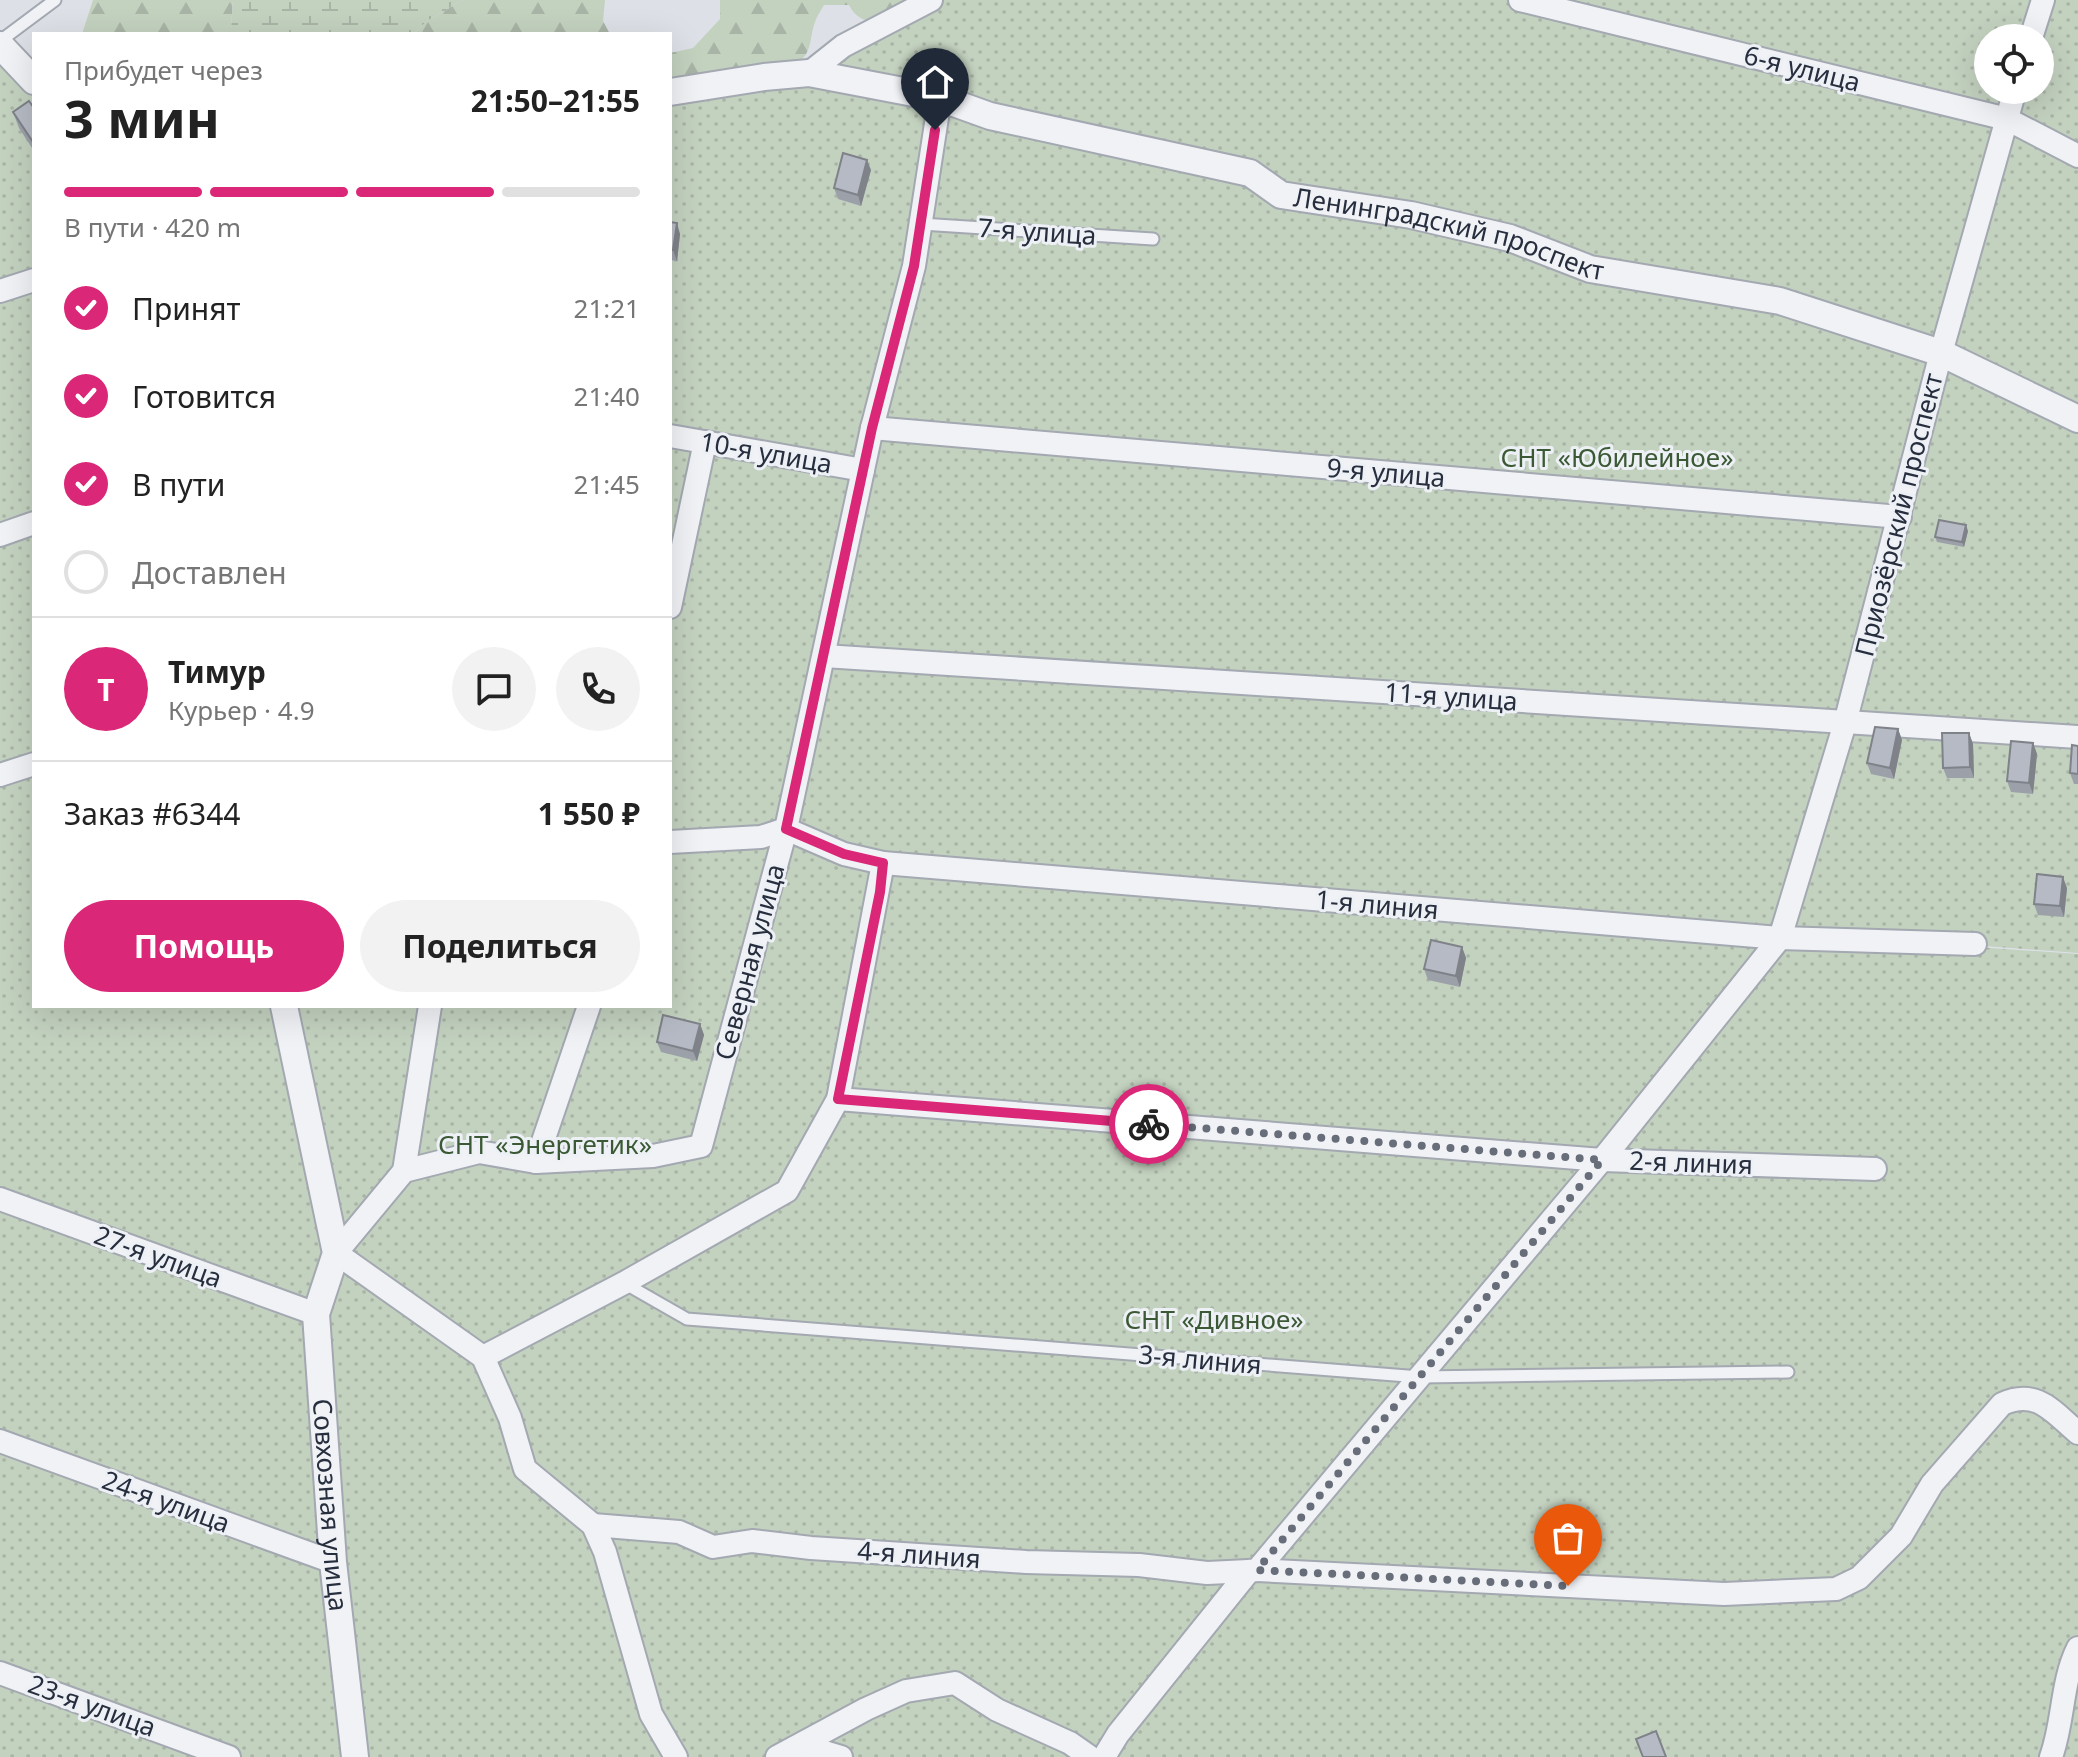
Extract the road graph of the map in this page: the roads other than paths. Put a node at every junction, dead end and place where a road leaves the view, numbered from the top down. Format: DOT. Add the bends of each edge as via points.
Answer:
graph roads {
  1 [pos="55,0"];
  2 [pos="931,0"];
  3 [pos="1520,0"];
  4 [pos="2043,0"];
  5 [pos="2035,24"];
  6 [pos="0,43"];
  7 [pos="809,73"];
  8 [pos="32,79"];
  9 [pos="672,92"];
  10 [pos="940,98"];
  11 [pos="2011,104"];
  12 [pos="2007,119"];
  13 [pos="2078,156"];
  14 [pos="921,224"];
  15 [pos="1153,239"];
  16 [pos="32,281"];
  17 [pos="0,291"];
  18 [pos="1941,353"];
  19 [pos="2078,419"];
  20 [pos="872,428"];
  21 [pos="672,436"];
  22 [pos="705,442"];
  23 [pos="863,470"];
  24 [pos="1900,517"];
  25 [pos="32,524"];
  26 [pos="0,535"];
  27 [pos="672,598"];
  28 [pos="824,656"];
  29 [pos="1845,723"];
  30 [pos="2078,737"];
  31 [pos="32,765"];
  32 [pos="0,775"];
  33 [pos="786,829"];
  34 [pos="672,842"];
  35 [pos="883,863"];
  36 [pos="1780,938"];
  37 [pos="1975,944"];
  38 [pos="284,1008"];
  39 [pos="430,1008"];
  40 [pos="588,1008"];
  41 [pos="838,1099"];
  42 [pos="1602,1160"];
  43 [pos="536,1162"];
  44 [pos="1875,1169"];
  45 [pos="404,1171"];
  46 [pos="0,1199"];
  47 [pos="336,1253"];
  48 [pos="624,1283"];
  49 [pos="316,1314"];
  50 [pos="483,1357"];
  51 [pos="1788,1372"];
  52 [pos="1420,1377"];
  53 [pos="2078,1433"];
  54 [pos="0,1441"];
  55 [pos="593,1525"];
  56 [pos="333,1562"];
  57 [pos="1253,1571"];
  58 [pos="2073,1658"];
  59 [pos="0,1673"];
  60 [pos="785,1752"];
  61 [pos="229,1757"];
  62 [pos="355,1757"];
  63 [pos="676,1757"];
  64 [pos="841,1757"];
  65 [pos="1090,1757"];
  66 [pos="1104,1757"];
  67 [pos="2051,1757"];
  1 -- 6 [label="lane"];
  2 -- 7 [label="street" via="843,46"];
  3 -- 12 [label="street, 6-я улица"];
  4 -- 5 [label="street"];
  6 -- 8 [label="street"];
  7 -- 9 [label="street, Ленинградский проспект"];
  7 -- 10 [label="street, Ленинградский проспект"];
  10 -- 14 [label="street, Северная улица"];
  10 -- 18 [label="street, Ленинградский проспект" via="990,116 1250,173 1281,195 1411,215 1510,238 1590,269 1780,301"];
  11 -- 12 [label="street, Приозёрский проспект"];
  12 -- 13 [label="street, 6-я улица"];
  12 -- 18 [label="street, Приозёрский проспект"];
  14 -- 15 [label="lane, 7-я улица"];
  14 -- 20 [label="street, Северная улица"];
  16 -- 17 [label="street"];
  18 -- 19 [label="street, Ленинградский проспект"];
  18 -- 24 [label="street, Приозёрский проспект"];
  20 -- 23 [label="street, Северная улица"];
  20 -- 24 [label="street, 9-я улица"];
  21 -- 22 [label="street, 10-я улица"];
  22 -- 23 [label="street, 10-я улица"];
  22 -- 27 [label="street"];
  23 -- 28 [label="street, Северная улица"];
  24 -- 29 [label="street, Приозёрский проспект"];
  25 -- 26 [label="street"];
  28 -- 29 [label="street, 11-я улица"];
  28 -- 33 [label="street, Северная улица"];
  29 -- 30 [label="street, 11-я улица"];
  29 -- 36 [label="street, Приозёрский проспект"];
  31 -- 32 [label="street"];
  33 -- 34 [label="street" via="761,837"];
  33 -- 35 [label="street, 1-я линия" via="844,854"];
  33 -- 43 [label="street, Северная улица" via="701,1146 653,1156"];
  35 -- 36 [label="street, 1-я линия"];
  35 -- 41 [label="street"];
  36 -- 37 [label="street, 1-я линия"];
  36 -- 42 [label="street"];
  38 -- 47 [label="street"];
  39 -- 45 [label="street"];
  40 -- 43 [label="street"];
  41 -- 42 [label="street, 2-я линия"];
  41 -- 48 [label="street" via="787,1191"];
  42 -- 44 [label="street, 2-я линия"];
  42 -- 52 [label="street"];
  43 -- 45 [label="street" via="479,1152"];
  45 -- 47 [label="street"];
  46 -- 49 [label="street, 27-я улица"];
  47 -- 49 [label="street, Совхозная улица"];
  47 -- 50 [label="street"];
  48 -- 50 [label="street"];
  48 -- 52 [label="lane, 3-я линия" via="687,1319"];
  49 -- 56 [label="street, Совхозная улица"];
  50 -- 55 [label="street" via="525,1469"];
  51 -- 52 [label="lane, 3-я линия"];
  52 -- 57 [label="street"];
  53 -- 57 [label="street, 4-я линия" via="2038,1400 2017,1397 2002,1404 1932,1484 1901,1536 1859,1578 1836,1589 1724,1594"];
  54 -- 56 [label="street, 24-я улица"];
  55 -- 57 [label="street, 4-я линия" via="679,1532 713,1547 752,1541 1207,1573"];
  55 -- 63 [label="street" via="651,1714"];
  56 -- 62 [label="street, Совхозная улица"];
  57 -- 66 [label="street"];
  58 -- 67 [label="street"];
  59 -- 61 [label="street, 23-я улица"];
  60 -- 64 [label="street" via="821,1751"];
  60 -- 65 [label="street" via="906,1691 955,1683"];
}
